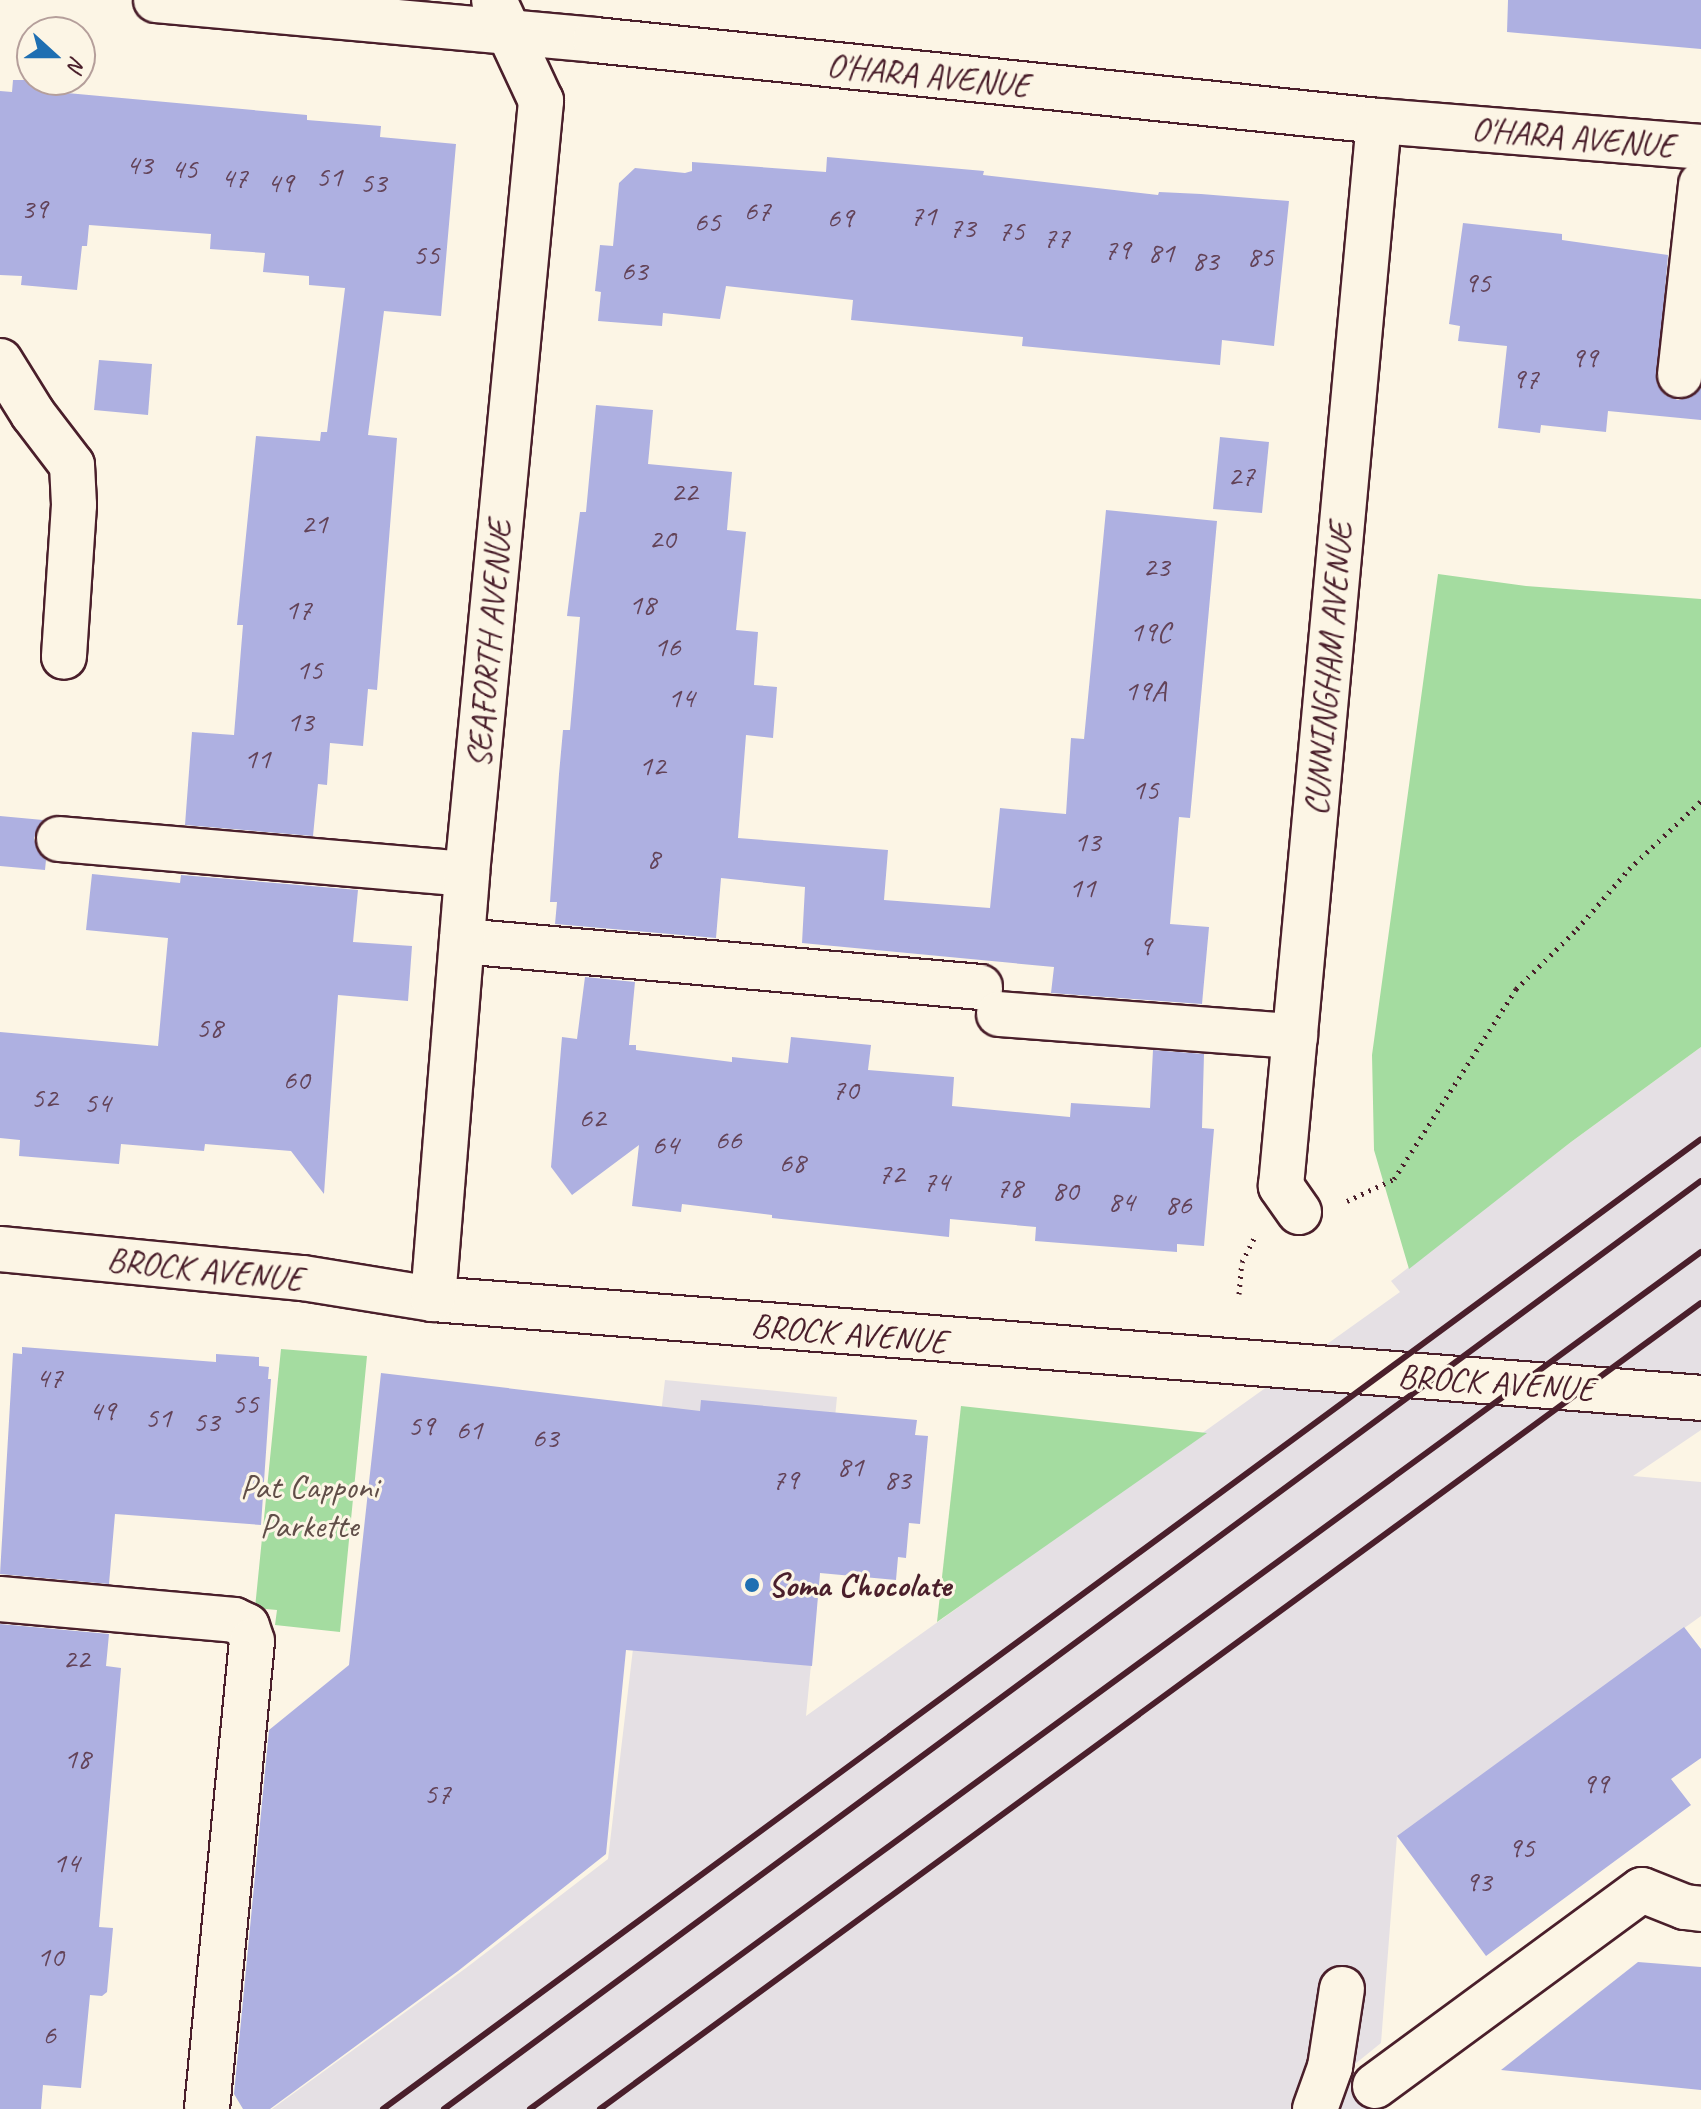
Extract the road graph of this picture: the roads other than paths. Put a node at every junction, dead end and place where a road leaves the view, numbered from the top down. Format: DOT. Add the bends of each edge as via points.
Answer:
graph roads {
  1 [pos="156,0"];
  2 [pos="503,17"];
  3 [pos="1379,121"];
  4 [pos="1701,147"];
  5 [pos="1701,184"];
  6 [pos="0,361"];
  7 [pos="1680,375"];
  8 [pos="64,657"];
  9 [pos="59,839"];
  10 [pos="467,874"];
  11 [pos="462,941"];
  12 [pos="1295,1036"];
  13 [pos="1299,1212"];
  14 [pos="0,1249"];
  15 [pos="433,1299"];
  16 [pos="1701,1398"];
  17 [pos="0,1599"];
  18 [pos="1701,1909"];
  19 [pos="1342,1989"];
  20 [pos="1375,2086"];
  21 [pos="207,2109"];
  22 [pos="1315,2109"];
  1 -- 2 [label="street, O'HARA AVENUE"];
  2 -- 3 [label="street, O'HARA AVENUE"];
  2 -- 10 [label="street, SEAFORTH AVENUE" via="541,101"];
  3 -- 4 [label="street, O'HARA AVENUE"];
  3 -- 12 [label="street, CUNNINGHAM AVENUE"];
  5 -- 7 [label="street"];
  6 -- 8 [label="street" via="72,465"];
  9 -- 10 [label="street"];
  10 -- 11 [label="street, SEAFORTH AVENUE"];
  11 -- 12 [label="street"];
  11 -- 15 [label="street, SEAFORTH AVENUE"];
  12 -- 13 [label="street, CUNNINGHAM AVENUE" via="1281,1186"];
  14 -- 15 [label="street, BROCK AVENUE" via="303,1278"];
  15 -- 16 [label="street, BROCK AVENUE"];
  17 -- 21 [label="street" via="234,1620 247,1626 252,1641"];
  18 -- 20 [label="street" via="1642,1890"];
  19 -- 22 [label="street" via="1330,2067"];
}
